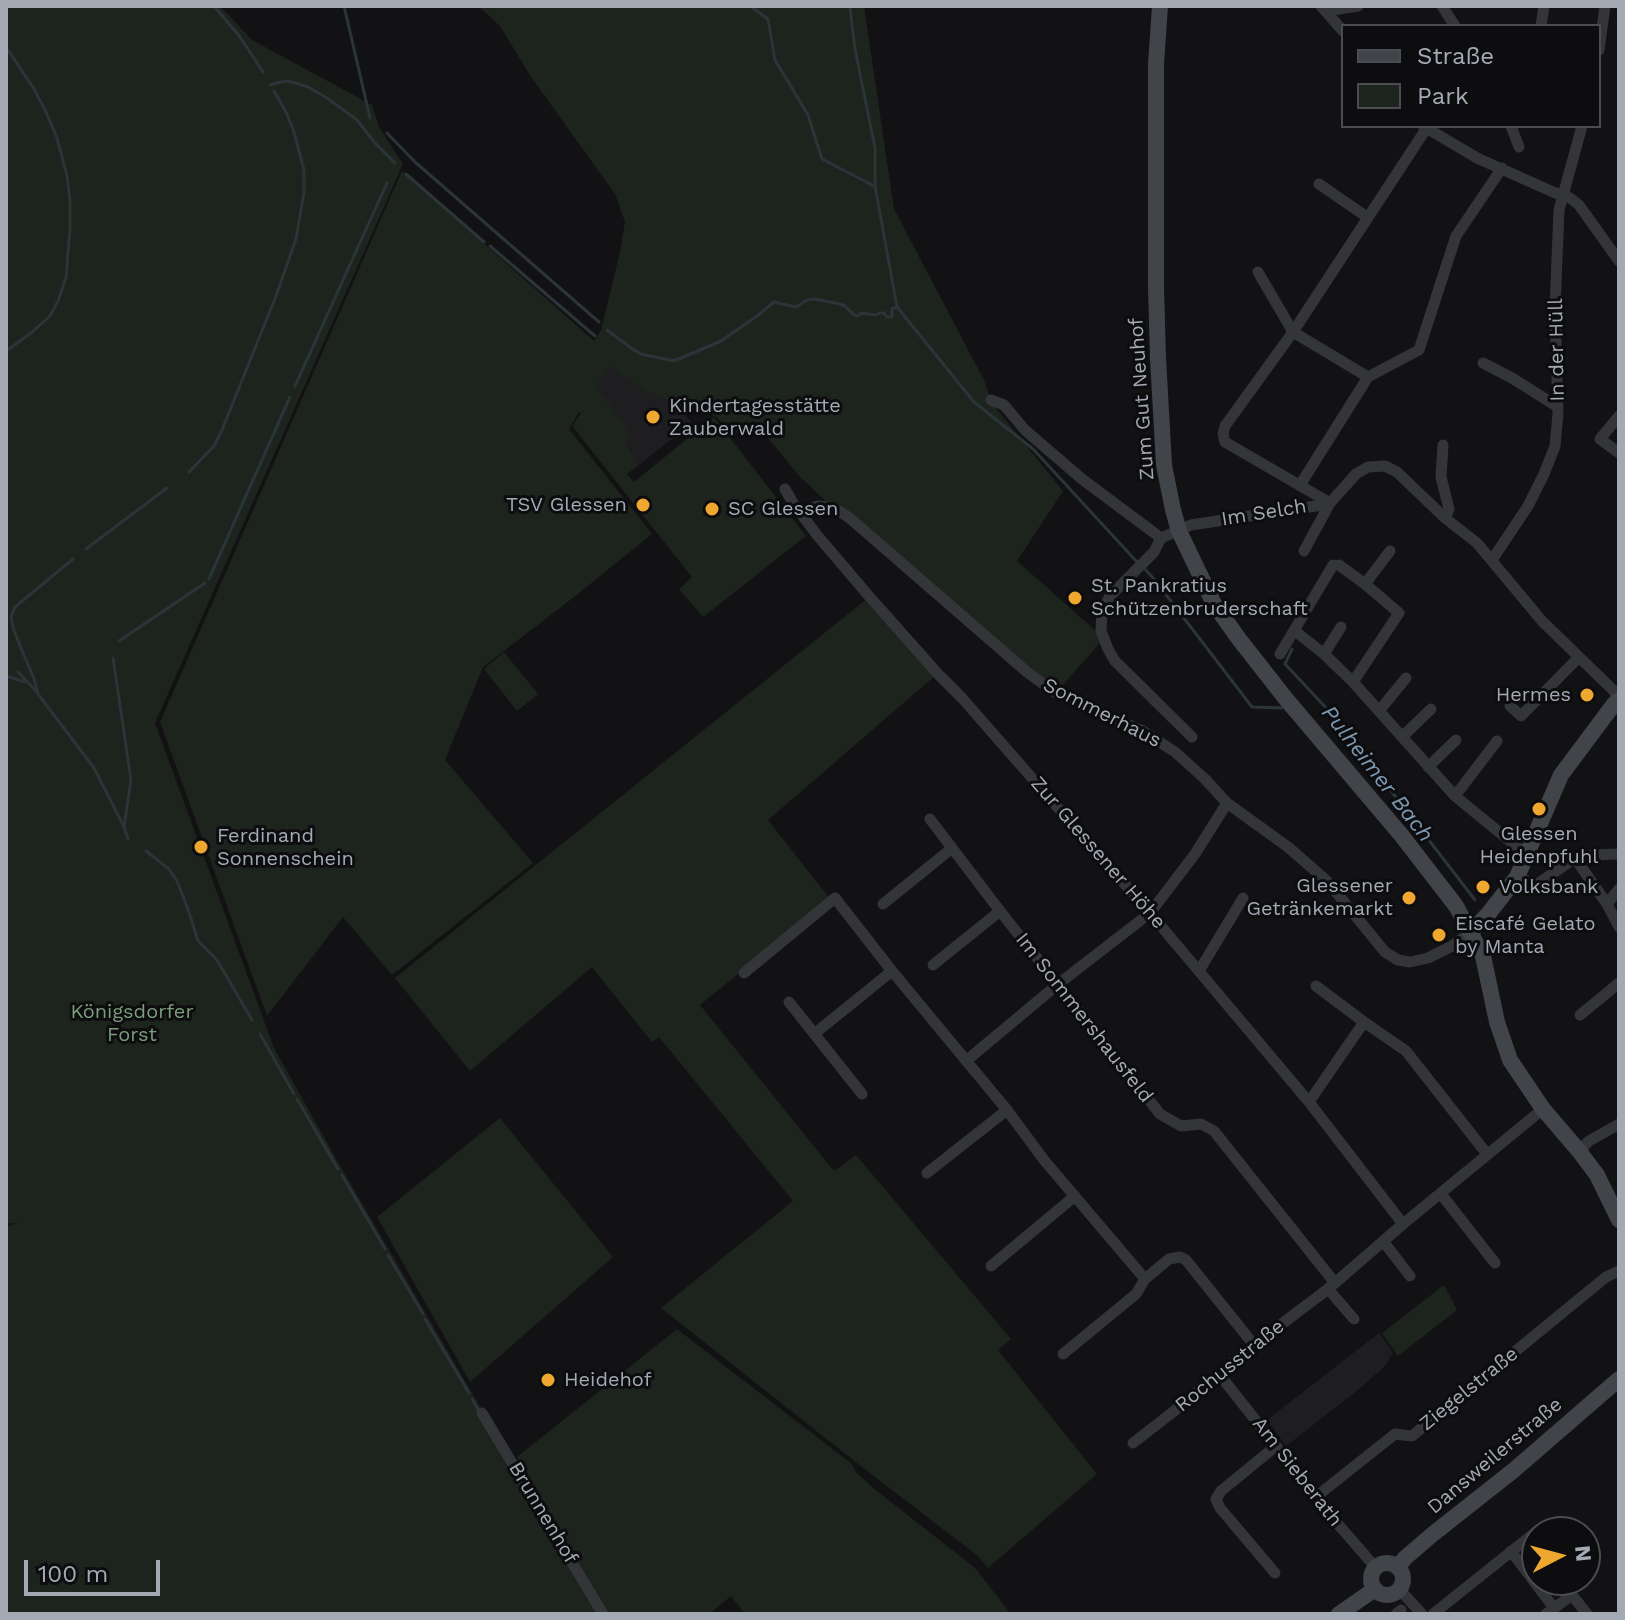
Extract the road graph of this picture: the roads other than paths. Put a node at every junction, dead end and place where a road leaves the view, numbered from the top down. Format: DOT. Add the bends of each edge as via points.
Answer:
graph roads {
  1 [pos="1160,6"];
  2 [pos="1358,6"];
  3 [pos="1442,6"];
  4 [pos="1605,6"];
  5 [pos="1324,8"];
  6 [pos="1454,24"];
  7 [pos="1341,29"];
  8 [pos="1601,35"];
  9 [pos="1424,128"];
  10 [pos="1512,128"];
  11 [pos="1581,128"];
  12 [pos="1519,147"];
  13 [pos="1502,168"];
  14 [pos="1319,184"];
  15 [pos="1562,195"];
  16 [pos="1367,217"];
  17 [pos="1619,261"];
  18 [pos="1258,272"];
  19 [pos="1293,332"];
  20 [pos="1483,363"];
  21 [pos="1368,377"];
  22 [pos="991,400"];
  23 [pos="1558,407"];
  24 [pos="1619,416"];
  25 [pos="1443,445"];
  26 [pos="1619,453"];
  27 [pos="1300,485"];
  28 [pos="785,489"];
  29 [pos="1332,500"];
  30 [pos="801,514"];
  31 [pos="1445,518"];
  32 [pos="1179,531"];
  33 [pos="1161,538"];
  34 [pos="1304,551"];
  35 [pos="1390,551"];
  36 [pos="1492,560"];
  37 [pos="1365,584"];
  38 [pos="1341,627"];
  39 [pos="1295,631"];
  40 [pos="1280,654"];
  41 [pos="1324,654"];
  42 [pos="1579,657"];
  43 [pos="1406,678"];
  44 [pos="1353,682"];
  45 [pos="1619,700"];
  46 [pos="1510,706"];
  47 [pos="1431,709"];
  48 [pos="1379,711"];
  49 [pos="1192,737"];
  50 [pos="1402,737"];
  51 [pos="1456,740"];
  52 [pos="1497,741"];
  53 [pos="1428,767"];
  54 [pos="1455,796"];
  55 [pos="1227,803"];
  56 [pos="930,819"];
  57 [pos="951,849"];
  58 [pos="1619,854"];
  59 [pos="1527,855"];
  60 [pos="1575,858"];
  61 [pos="1517,877"];
  62 [pos="1619,889"];
  63 [pos="1243,898"];
  64 [pos="883,904"];
  65 [pos="1607,904"];
  66 [pos="1000,911"];
  67 [pos="1150,913"];
  68 [pos="1619,927"];
  69 [pos="1471,932"];
  70 [pos="933,965"];
  71 [pos="892,971"];
  72 [pos="1199,971"];
  73 [pos="744,973"];
  74 [pos="1619,983"];
  75 [pos="1057,985"];
  76 [pos="1316,986"];
  77 [pos="789,1002"];
  78 [pos="1580,1015"];
  79 [pos="1364,1022"];
  80 [pos="814,1034"];
  81 [pos="966,1061"];
  82 [pos="862,1094"];
  83 [pos="1309,1102"];
  84 [pos="1543,1109"];
  85 [pos="1007,1110"];
  86 [pos="1619,1124"];
  87 [pos="1579,1151"];
  88 [pos="1487,1154"];
  89 [pos="927,1173"];
  90 [pos="1441,1194"];
  91 [pos="1075,1196"];
  92 [pos="1619,1220"];
  93 [pos="1403,1224"];
  94 [pos="1383,1241"];
  95 [pos="1495,1263"];
  96 [pos="991,1266"];
  97 [pos="1619,1271"];
  98 [pos="1410,1276"];
  99 [pos="1145,1279"];
  100 [pos="1332,1286"];
  101 [pos="1354,1319"];
  102 [pos="1254,1345"];
  103 [pos="1063,1354"];
  104 [pos="1219,1374"];
  105 [pos="1619,1379"];
  106 [pos="482,1413"];
  107 [pos="1133,1443"];
  108 [pos="1276,1446"];
  109 [pos="1317,1496"];
  110 [pos="1521,1543"];
  111 [pos="1511,1551"];
  112 [pos="1398,1567"];
  113 [pos="1376,1568"];
  114 [pos="1275,1573"];
  115 [pos="1375,1589"];
  116 [pos="1400,1590"];
  117 [pos="1550,1611"];
  118 [pos="603,1614"];
  119 [pos="1339,1614"];
  120 [pos="1422,1614"];
  121 [pos="1433,1614"];
  122 [pos="1587,1614"];
  1 -- 32 [label="main road, Zum Gut Neuhof" via="1158,358 1164,465"];
  2 -- 5 [label="street"];
  3 -- 6 [label="street"];
  4 -- 8 [label="street"];
  5 -- 7 [label="street"];
  9 -- 13 [label="street"];
  9 -- 16 [label="street"];
  10 -- 12 [label="street"];
  11 -- 15 [label="street, In der Hüll"];
  13 -- 15 [label="street"];
  13 -- 21 [label="street" via="1456,236 1419,350"];
  14 -- 16 [label="street"];
  15 -- 17 [label="street" via="1579,205"];
  15 -- 23 [label="street, In der Hüll" via="1555,309"];
  16 -- 19 [label="street"];
  18 -- 19 [label="street"];
  19 -- 21 [label="street"];
  19 -- 27 [label="street" via="1223,434 1225,442"];
  20 -- 23 [label="street"];
  21 -- 27 [label="street"];
  22 -- 33 [label="street" via="1004,405 1082,479"];
  23 -- 36 [label="street, In der Hüll" via="1555,446 1544,474"];
  24 -- 26 [label="street" via="1600,439"];
  25 -- 31 [label="street" via="1441,477 1449,509"];
  27 -- 29 [label="street"];
  28 -- 30 [label="street, Zur Glessener Höhe"];
  29 -- 31 [label="street, Im Selch" via="1356,474 1385,466"];
  29 -- 32 [label="street, Im Selch"];
  29 -- 34 [label="street"];
  30 -- 55 [label="street, Sommerhaus" via="828,507 852,520 1027,672 1056,693 1143,731 1175,752"];
  30 -- 67 [label="street, Zur Glessener Höhe"];
  31 -- 36 [label="street, Im Selch"];
  32 -- 33 [label="street, Im Selch"];
  32 -- 69 [label="main road, Zum Gut Neuhof" via="1214,604 1239,639 1432,873"];
  33 -- 49 [label="street" via="1110,596 1102,611 1101,631 1115,661"];
  35 -- 37 [label="street"];
  36 -- 42 [label="street, Im Selch"];
  37 -- 39 [label="street" via="1336,565"];
  37 -- 44 [label="street" via="1399,613"];
  38 -- 41 [label="street"];
  39 -- 40 [label="street"];
  39 -- 41 [label="street"];
  41 -- 44 [label="street"];
  42 -- 45 [label="street, Im Selch"];
  42 -- 46 [label="street" via="1521,716"];
  43 -- 48 [label="street"];
  44 -- 48 [label="street"];
  45 -- 59 [label="main road" via="1561,775"];
  47 -- 50 [label="street"];
  48 -- 50 [label="street"];
  50 -- 53 [label="street"];
  51 -- 53 [label="street"];
  52 -- 54 [label="street"];
  53 -- 54 [label="street"];
  54 -- 59 [label="street"];
  55 -- 67 [label="street"];
  55 -- 69 [label="street, Sommerhaus" via="1327,881 1385,952 1398,960 1428,958"];
  56 -- 57 [label="street, Im Sommershausfeld"];
  57 -- 64 [label="street"];
  57 -- 66 [label="street, Im Sommershausfeld"];
  58 -- 60 [label="street"];
  59 -- 61 [label="main road"];
  60 -- 61 [label="street" via="1536,885"];
  60 -- 65 [label="street"];
  61 -- 69 [label="main road"];
  62 -- 65 [label="street"];
  63 -- 72 [label="street"];
  65 -- 68 [label="street"];
  66 -- 70 [label="street"];
  66 -- 75 [label="street, Im Sommershausfeld"];
  67 -- 72 [label="street, Zur Glessener Höhe"];
  67 -- 75 [label="street"];
  69 -- 84 [label="main road, Zum Gut Neuhof" via="1483,956 1510,1060"];
  71 -- 73 [label="street" via="835,898"];
  71 -- 80 [label="street"];
  71 -- 81 [label="street"];
  72 -- 83 [label="street, Zur Glessener Höhe"];
  74 -- 78 [label="street"];
  75 -- 81 [label="street"];
  75 -- 100 [label="street, Im Sommershausfeld" via="1160,1114 1181,1126 1201,1124 1214,1131"];
  76 -- 79 [label="street"];
  77 -- 80 [label="street"];
  79 -- 83 [label="street"];
  79 -- 88 [label="street" via="1406,1051"];
  80 -- 82 [label="street"];
  81 -- 85 [label="street"];
  83 -- 93 [label="street, Zur Glessener Höhe"];
  84 -- 87 [label="main road, Zum Gut Neuhof"];
  84 -- 88 [label="street, Rochusstraße"];
  85 -- 89 [label="street"];
  85 -- 91 [label="street"];
  86 -- 87 [label="street"];
  87 -- 92 [label="main road, Zum Gut Neuhof"];
  88 -- 90 [label="street, Rochusstraße"];
  90 -- 93 [label="street, Rochusstraße"];
  90 -- 95 [label="street"];
  91 -- 96 [label="street"];
  91 -- 99 [label="street"];
  93 -- 94 [label="street, Rochusstraße"];
  94 -- 98 [label="street"];
  94 -- 100 [label="street, Rochusstraße"];
  97 -- 109 [label="street, Ziegelstraße" via="1412,1436 1395,1434"];
  99 -- 102 [label="street" via="1169,1259 1186,1260"];
  99 -- 103 [label="street" via="1136,1294"];
  100 -- 101 [label="street"];
  100 -- 102 [label="street, Rochusstraße"];
  102 -- 104 [label="street, Rochusstraße"];
  104 -- 107 [label="street, Rochusstraße"];
  104 -- 108 [label="street, Am Sieberath"];
  105 -- 112 [label="main road, Dansweilerstraße"];
  106 -- 118 [label="street, Brunnenhof"];
  108 -- 109 [label="street, Am Sieberath"];
  108 -- 114 [label="street" via="1216,1499"];
  109 -- 113 [label="street, Am Sieberath"];
  110 -- 111 [label="street"];
  111 -- 117 [label="street"];
  111 -- 121 [label="street"];
  112 -- 113 [label="main road" via="1384,1563"];
  112 -- 116 [label="main road" via="1404,1580"];
  113 -- 115 [label="main road" via="1371,1581"];
  115 -- 116 [label="main road" via="1387,1595"];
  115 -- 119 [label="main road"];
  116 -- 120 [label="street"];
  117 -- 122 [label="street" via="1572,1595"];
}
